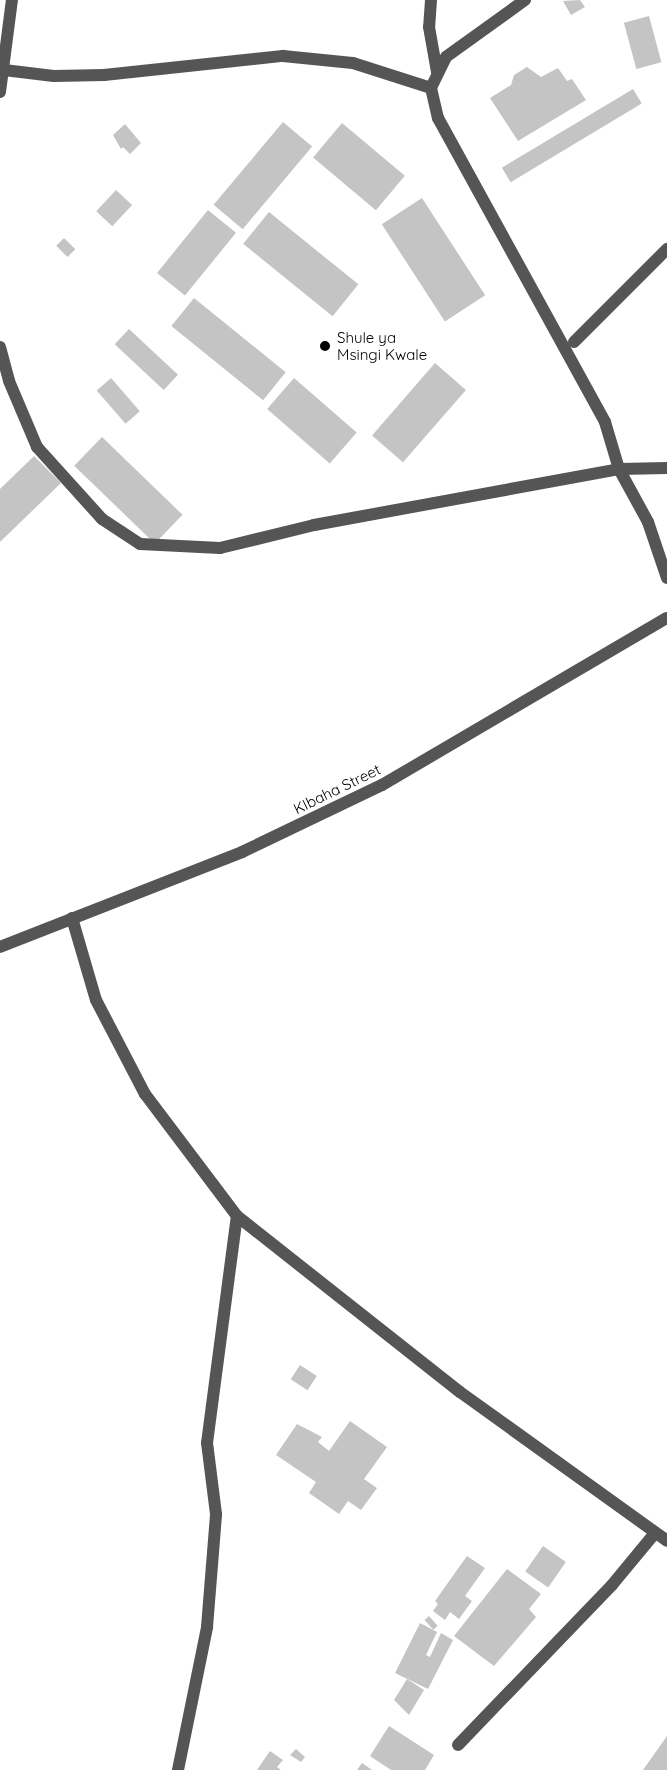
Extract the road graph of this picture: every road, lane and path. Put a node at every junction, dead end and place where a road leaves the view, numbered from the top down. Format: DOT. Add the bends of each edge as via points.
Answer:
graph roads {
  1 [pos="12,0"];
  2 [pos="431,0"];
  3 [pos="525,0"];
  4 [pos="2,68"];
  5 [pos="437,72"];
  6 [pos="431,88"];
  7 [pos="0,92"];
  8 [pos="667,249"];
  9 [pos="574,342"];
  10 [pos="0,347"];
  11 [pos="5,381"];
  12 [pos="667,468"];
  13 [pos="619,469"];
  14 [pos="667,578"];
  15 [pos="667,618"];
  16 [pos="72,918"];
  17 [pos="0,947"];
  18 [pos="237,1216"];
  19 [pos="654,1533"];
  20 [pos="667,1541"];
  21 [pos="458,1745"];
  22 [pos="177,1770"];
  1 -- 4 [label="street"];
  2 -- 5 [label="street" via="429,27"];
  3 -- 5 [label="street" via="458,46"];
  4 -- 6 [label="street" via="54,76 104,75 284,56 353,63"];
  4 -- 7 [label="street"];
  5 -- 6 [label="street"];
  6 -- 13 [label="street" via="438,118 472,186 564,343 604,422"];
  8 -- 9 [label="street"];
  10 -- 11 [label="street"];
  11 -- 13 [label="street" via="37,447 62,478 102,519 140,544 220,548 314,525"];
  12 -- 13 [label="street"];
  13 -- 14 [label="street" via="648,522"];
  15 -- 16 [label="street, KIbaha Street" via="382,785 242,852"];
  16 -- 17 [label="street, KIbaha Street"];
  16 -- 18 [label="street" via="96,1000 145,1094"];
  18 -- 19 [label="street" via="460,1392"];
  18 -- 22 [label="street" via="207,1443 216,1514 207,1626"];
  19 -- 20 [label="street"];
  19 -- 21 [label="street" via="612,1585"];
}
